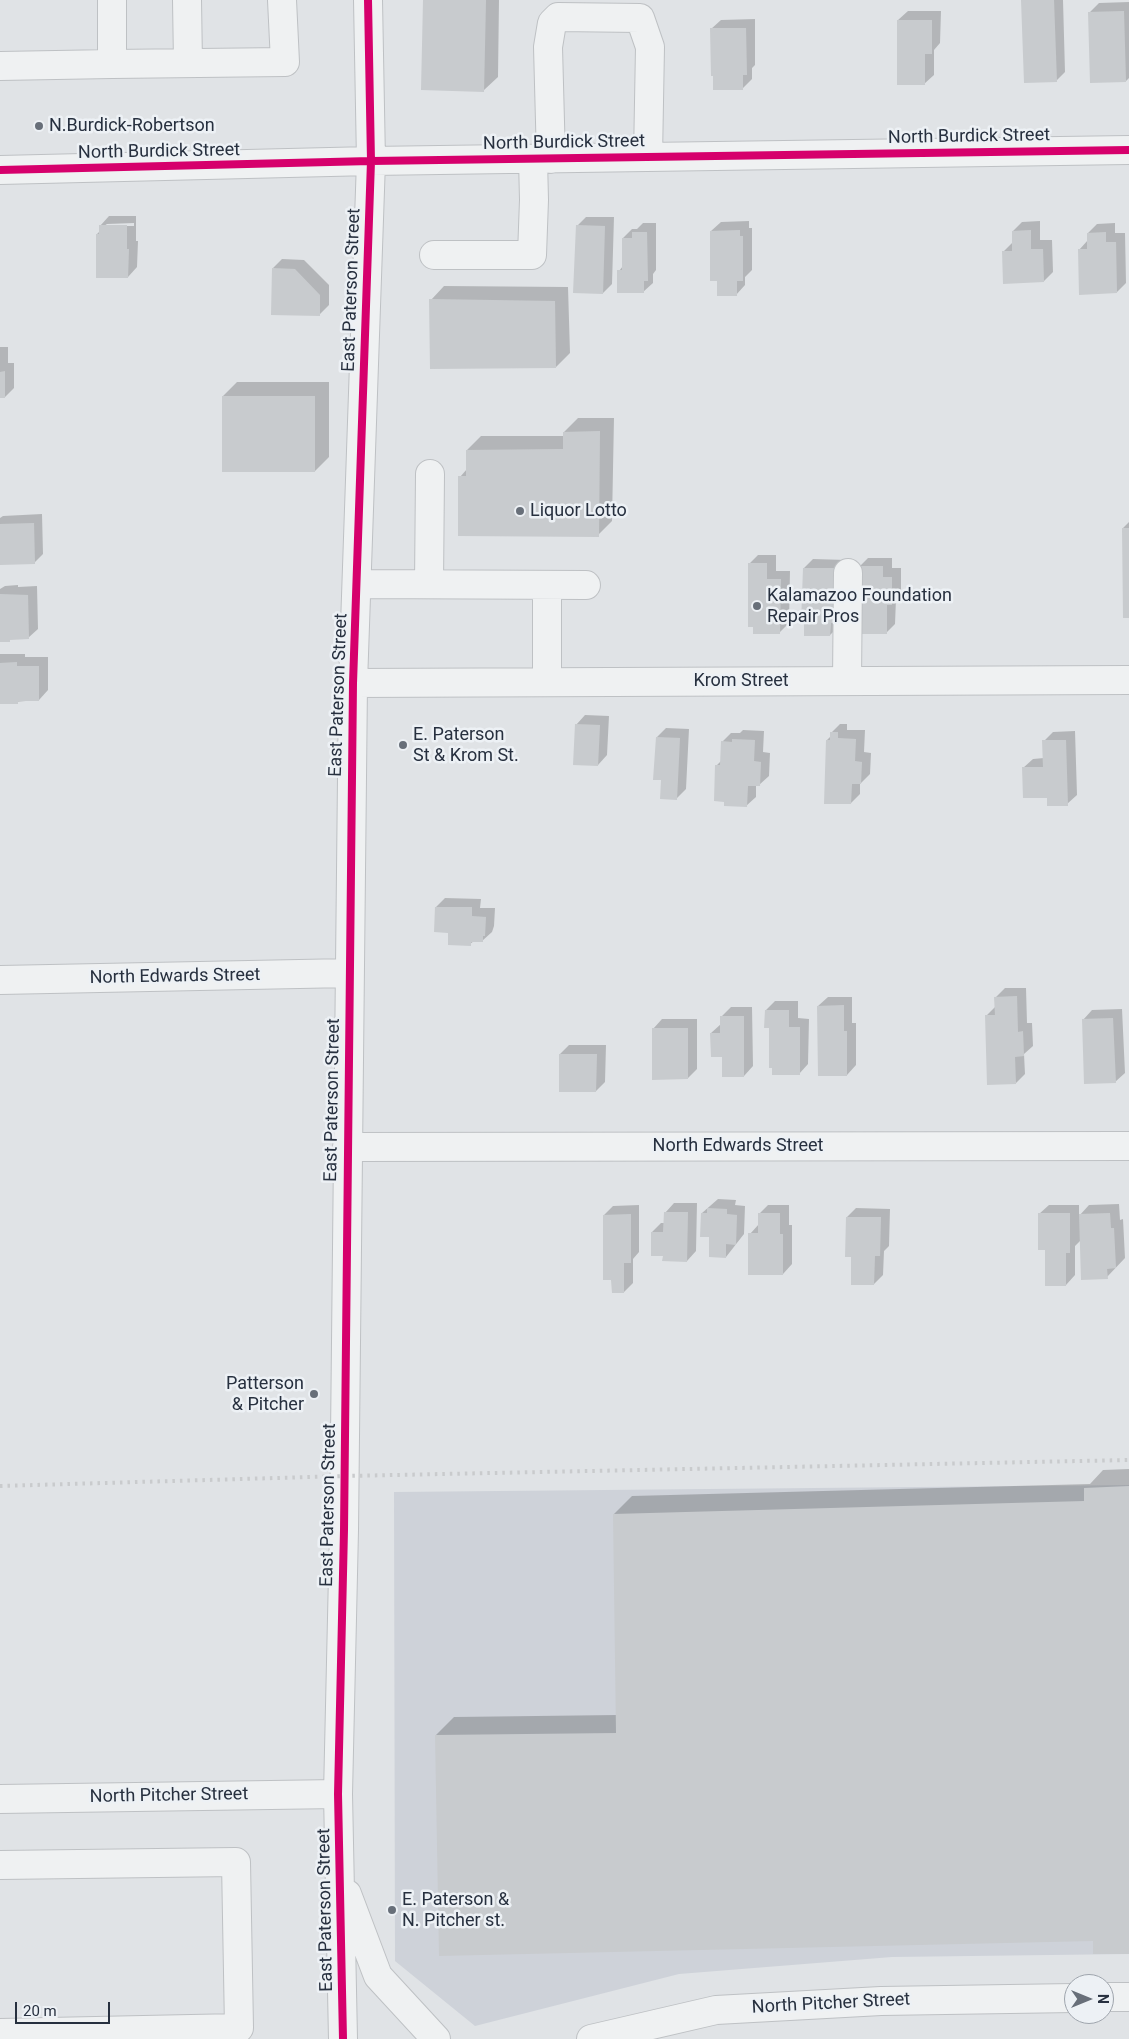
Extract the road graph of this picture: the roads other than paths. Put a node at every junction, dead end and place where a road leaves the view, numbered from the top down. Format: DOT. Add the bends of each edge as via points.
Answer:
graph roads {
  1 [pos="112,0"];
  2 [pos="187,0"];
  3 [pos="282,0"];
  4 [pos="368,0"];
  5 [pos="595,9"];
  6 [pos="188,63"];
  7 [pos="112,64"];
  8 [pos="0,66"];
  9 [pos="1129,150"];
  10 [pos="648,157"];
  11 [pos="542,159"];
  12 [pos="371,161"];
  13 [pos="0,170"];
  14 [pos="434,255"];
  15 [pos="430,474"];
  16 [pos="848,573"];
  17 [pos="358,584"];
  18 [pos="429,584"];
  19 [pos="548,584"];
  20 [pos="586,584"];
  21 [pos="1129,680"];
  22 [pos="847,681"];
  23 [pos="547,682"];
  24 [pos="353,683"];
  25 [pos="349,973"];
  26 [pos="0,980"];
  27 [pos="1129,1146"];
  28 [pos="347,1147"];
  29 [pos="338,1794"];
  30 [pos="0,1799"];
  31 [pos="0,1866"];
  32 [pos="340,1876"];
  33 [pos="1114,1997"];
  34 [pos="1129,1997"];
  35 [pos="1064,1998"];
  36 [pos="0,2033"];
  37 [pos="63,2035"];
  38 [pos="344,2039"];
  39 [pos="436,2039"];
  40 [pos="591,2039"];
  1 -- 7 [label="street"];
  2 -- 6 [label="street"];
  3 -- 6 [label="street" via="285,62"];
  4 -- 12 [label="street, East Paterson Street"];
  5 -- 10 [label="street" via="640,18 650,47"];
  5 -- 11 [label="street" via="558,17 552,23"];
  6 -- 7 [label="street"];
  7 -- 8 [label="street"];
  9 -- 10 [label="street, North Burdick Street"];
  10 -- 11 [label="street, North Burdick Street"];
  11 -- 12 [label="street, North Burdick Street"];
  11 -- 14 [label="street" via="534,200 532,254"];
  12 -- 13 [label="street, North Burdick Street"];
  12 -- 17 [label="street, East Paterson Street"];
  15 -- 18 [label="street"];
  16 -- 22 [label="street"];
  17 -- 18 [label="street"];
  17 -- 24 [label="street, East Paterson Street"];
  18 -- 19 [label="street"];
  19 -- 20 [label="street"];
  19 -- 23 [label="street"];
  21 -- 22 [label="street, Krom Street"];
  22 -- 23 [label="street, Krom Street"];
  23 -- 24 [label="street, Krom Street"];
  24 -- 25 [label="street, East Paterson Street"];
  25 -- 26 [label="street, North Edwards Street"];
  25 -- 28 [label="street, East Paterson Street"];
  27 -- 28 [label="street, North Edwards Street"];
  28 -- 29 [label="street, East Paterson Street"];
  29 -- 30 [label="street, North Pitcher Street"];
  29 -- 32 [label="street, East Paterson Street"];
  31 -- 37 [label="street" via="236,1862 239,2028"];
  32 -- 38 [label="street, East Paterson Street"];
  32 -- 39 [label="street" via="378,1976"];
  33 -- 34 [label="street"];
  35 -- 40 [label="street, North Pitcher Street" via="881,2001 716,2010"];
  36 -- 37 [label="street"];
}
